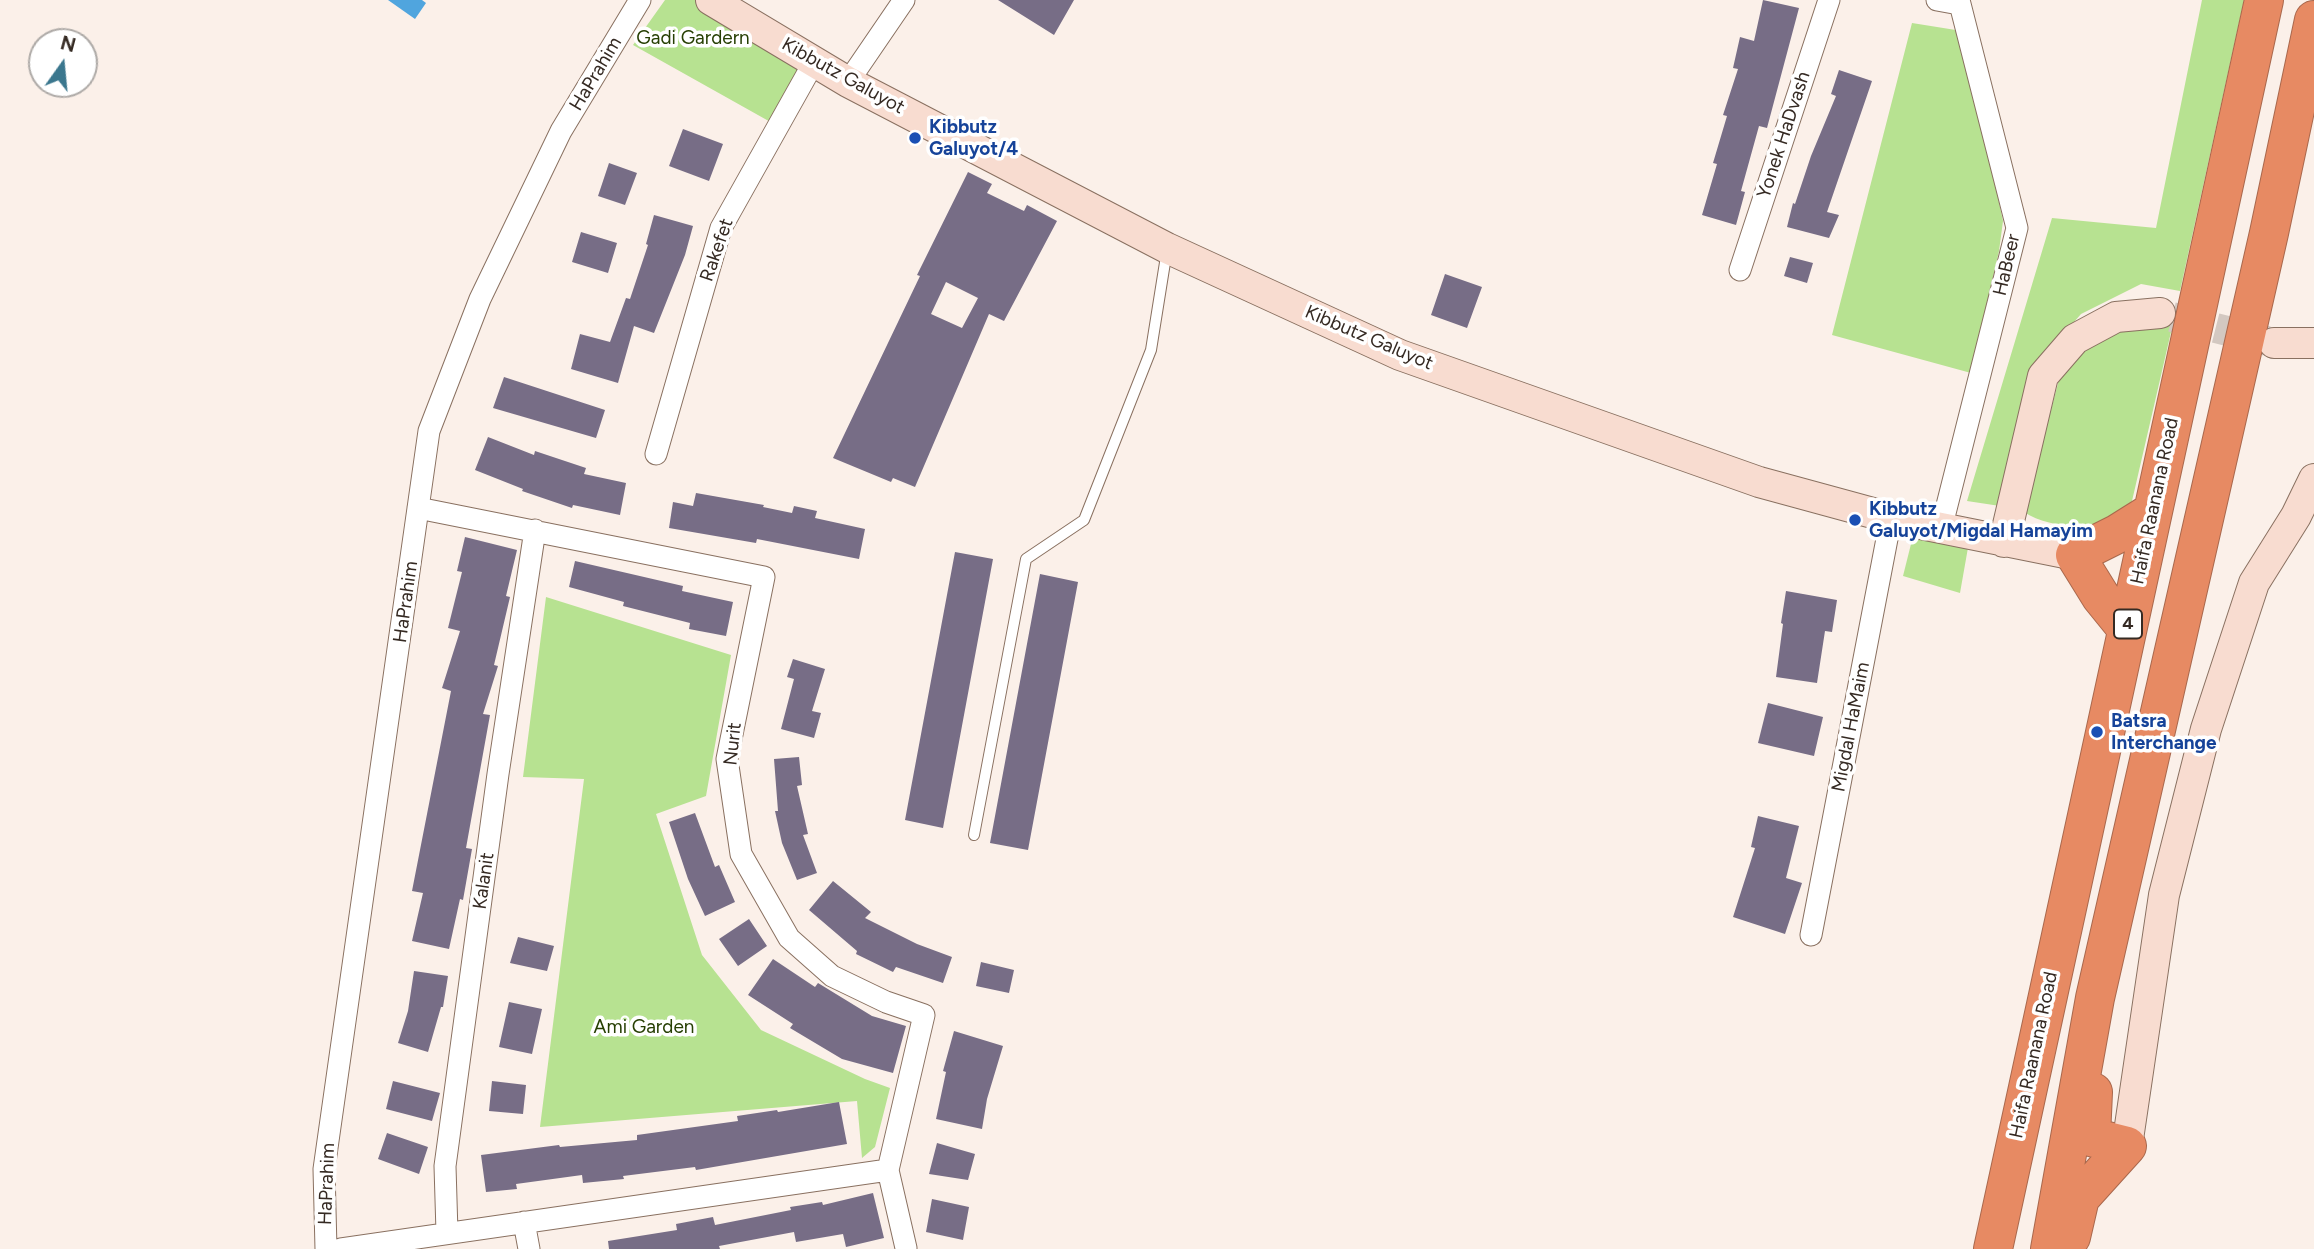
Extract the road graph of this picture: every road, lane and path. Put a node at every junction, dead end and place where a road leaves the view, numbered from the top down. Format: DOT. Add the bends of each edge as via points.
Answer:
graph roads {
  1 [pos="640,0"];
  2 [pos="711,0"];
  3 [pos="904,0"];
  4 [pos="1829,0"];
  5 [pos="1937,0"];
  6 [pos="2264,0"];
  7 [pos="1959,2"];
  8 [pos="2314,20"];
  9 [pos="814,62"];
  10 [pos="848,82"];
  11 [pos="1167,248"];
  12 [pos="1740,270"];
  13 [pos="2160,313"];
  14 [pos="2274,343"];
  15 [pos="2314,343"];
  16 [pos="656,454"];
  17 [pos="2314,479"];
  18 [pos="418,508"];
  19 [pos="2152,512"];
  20 [pos="1891,518"];
  21 [pos="1941,529"];
  22 [pos="535,530"];
  23 [pos="2004,542"];
  24 [pos="2075,555"];
  25 [pos="2127,629"];
  26 [pos="974,835"];
  27 [pos="1811,935"];
  28 [pos="2095,998"];
  29 [pos="2127,1146"];
  30 [pos="888,1170"];
  31 [pos="524,1222"];
  32 [pos="447,1233"];
  33 [pos="906,1248"];
  34 [pos="326,1249"];
  35 [pos="341,1249"];
  36 [pos="529,1249"];
  37 [pos="1993,1249"];
  38 [pos="2050,1249"];
  39 [pos="2068,1249"];
  1 -- 18 [label="street, HaPrahim" via="561,131 480,299 429,431"];
  2 -- 9 [label="street, Kibbutz Galuyot"];
  3 -- 10 [label="street"];
  4 -- 12 [label="street, Yonek HaDvash"];
  5 -- 7 [label="street"];
  6 -- 19 [label="highway, Haifa Raanana Road / 4"];
  7 -- 21 [label="street, HaBeer" via="2017,228"];
  8 -- 28 [label="highway"];
  9 -- 10 [label="street, Kibbutz Galuyot"];
  9 -- 16 [label="street, Rakefet" via="721,228"];
  10 -- 11 [label="street, Kibbutz Galuyot"];
  11 -- 20 [label="street, Kibbutz Galuyot" via="1400,355 1759,482"];
  11 -- 26 [label="lane" via="1151,350 1084,520 1026,559"];
  13 -- 23 [label="street" via="2116,317 2075,339 2043,376"];
  14 -- 15 [label="street"];
  17 -- 29 [label="street" via="2297,516 2254,583 2206,729 2164,895"];
  18 -- 22 [label="street, Nurit"];
  18 -- 34 [label="street, HaPrahim" via="324,1169"];
  19 -- 24 [label="highway"];
  19 -- 25 [label="highway, Haifa Raanana Road / 4"];
  20 -- 21 [label="street, Kibbutz Galuyot"];
  20 -- 27 [label="street, Migdal HaMaim"];
  21 -- 23 [label="street, Kibbutz Galuyot"];
  22 -- 30 [label="street, Nurit" via="764,577 727,759 741,854 789,938 832,976 924,1015"];
  22 -- 32 [label="street, Kalanit" via="446,1166"];
  23 -- 24 [label="street, Kibbutz Galuyot"];
  24 -- 25 [label="highway"];
  25 -- 37 [label="highway, Haifa Raanana Road / 4"];
  28 -- 29 [label="highway" via="2091,1137"];
  28 -- 38 [label="highway"];
  29 -- 39 [label="highway" via="2080,1198"];
  30 -- 31 [label="street"];
  30 -- 33 [label="street, Nurit"];
  31 -- 32 [label="street"];
  31 -- 36 [label="street"];
  32 -- 35 [label="street"];
}
